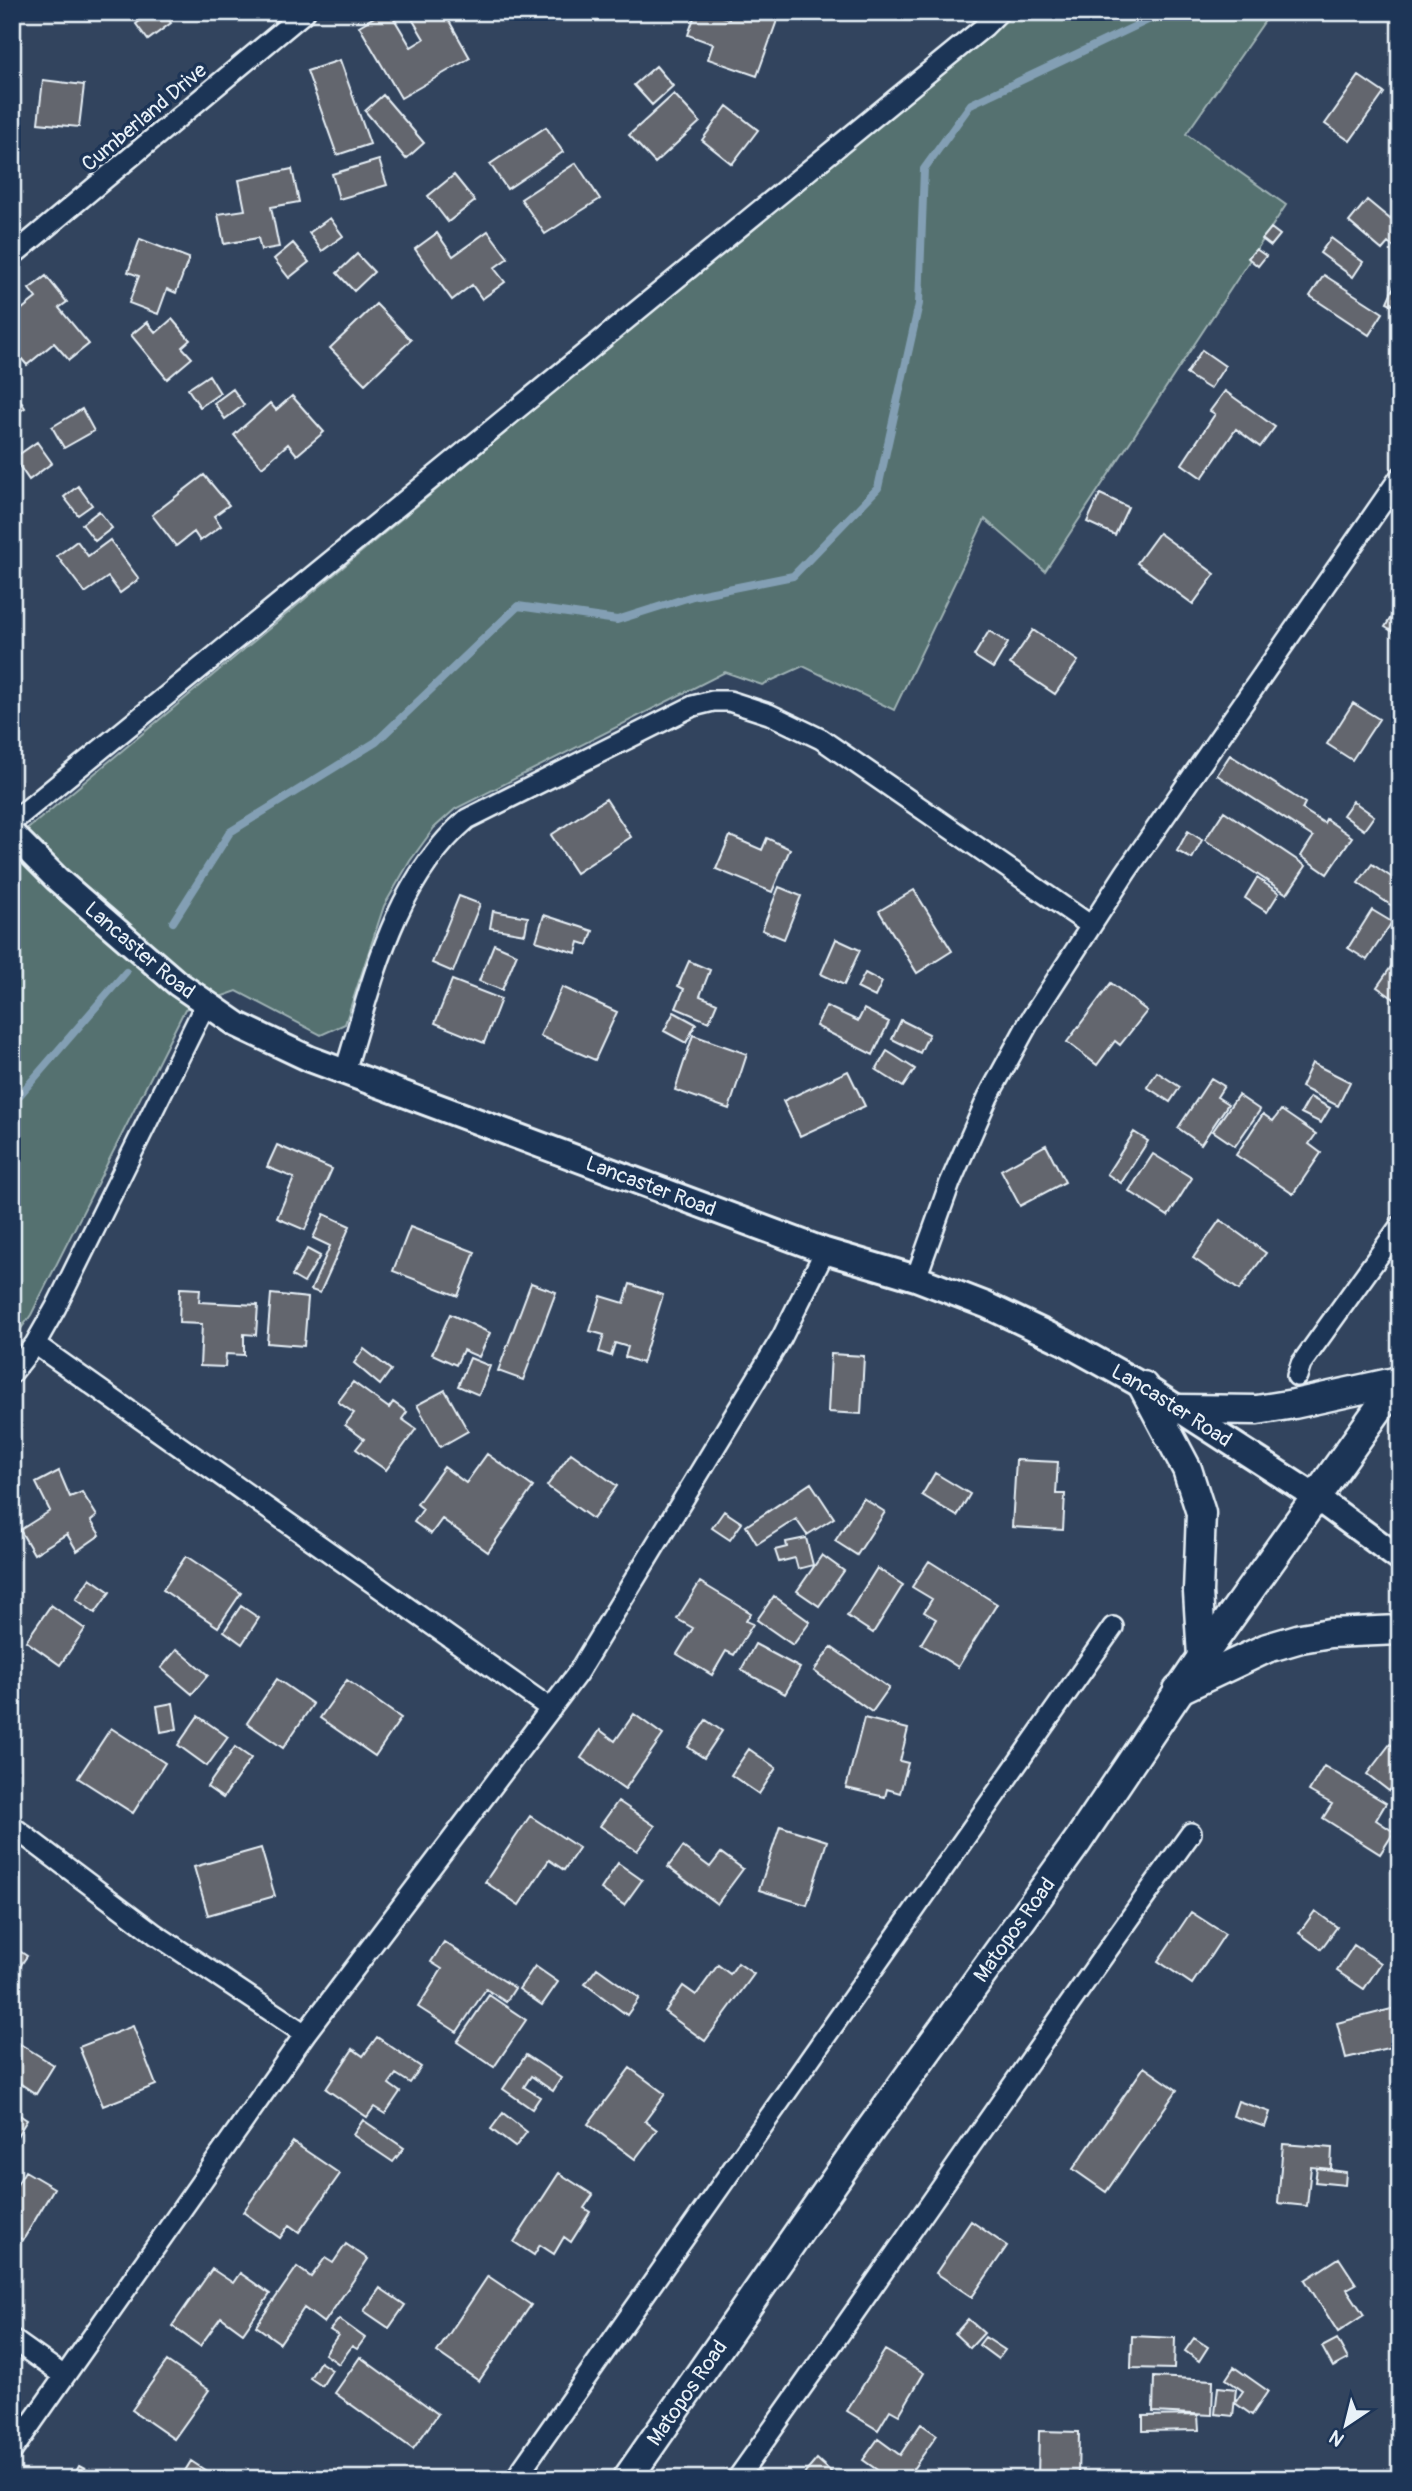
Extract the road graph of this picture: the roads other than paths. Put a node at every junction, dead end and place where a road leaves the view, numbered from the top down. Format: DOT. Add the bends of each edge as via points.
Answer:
graph roads {
  1 [pos="305,12"];
  2 [pos="999,12"];
  3 [pos="12,256"];
  4 [pos="1400,477"];
  5 [pos="12,822"];
  6 [pos="12,834"];
  7 [pos="1090,925"];
  8 [pos="205,1004"];
  9 [pos="345,1071"];
  10 [pos="1400,1226"];
  11 [pos="825,1251"];
  12 [pos="916,1279"];
  13 [pos="34,1344"];
  14 [pos="12,1373"];
  15 [pos="1297,1376"];
  16 [pos="1399,1380"];
  17 [pos="1143,1386"];
  18 [pos="1179,1409"];
  19 [pos="1317,1498"];
  20 [pos="1400,1559"];
  21 [pos="1113,1628"];
  22 [pos="1400,1630"];
  23 [pos="1202,1657"];
  24 [pos="1178,1690"];
  25 [pos="551,1709"];
  26 [pos="12,1826"];
  27 [pos="1191,1833"];
  28 [pos="305,2034"];
  29 [pos="12,2339"];
  30 [pos="64,2376"];
  31 [pos="12,2451"];
  32 [pos="515,2479"];
  33 [pos="627,2479"];
  34 [pos="737,2479"];
  1 -- 3 [label="street, Cumberland Drive"];
  2 -- 5 [label="street"];
  4 -- 7 [label="street"];
  6 -- 8 [label="street, Lancaster Road" via="108,924"];
  7 -- 9 [label="street" via="821,739 769,714 729,701 713,701 694,706 467,819 450,834 396,914"];
  7 -- 12 [label="street" via="988,1097 950,1183"];
  8 -- 9 [label="street, Lancaster Road" via="274,1044"];
  8 -- 13 [label="street"];
  9 -- 11 [label="street, Lancaster Road"];
  10 -- 15 [label="street"];
  11 -- 12 [label="street, Lancaster Road"];
  11 -- 25 [label="street" via="782,1337"];
  12 -- 17 [label="street, Lancaster Road" via="1009,1316"];
  13 -- 14 [label="street"];
  13 -- 25 [label="street"];
  16 -- 18 [label="main road" via="1257,1410"];
  16 -- 19 [label="main road, Matopos Road"];
  17 -- 18 [label="street, Lancaster Road"];
  17 -- 23 [label="main road" via="1187,1469 1200,1513 1197,1575"];
  18 -- 19 [label="street, Lancaster Road"];
  19 -- 20 [label="street, Lancaster Road"];
  19 -- 23 [label="main road, Matopos Road"];
  21 -- 32 [label="street"];
  22 -- 24 [label="main road" via="1301,1638 1267,1648"];
  23 -- 24 [label="main road, Matopos Road"];
  24 -- 33 [label="main road, Matopos Road" via="1077,1841"];
  25 -- 28 [label="street"];
  26 -- 28 [label="street" via="155,1934"];
  27 -- 34 [label="street"];
  28 -- 30 [label="street"];
  29 -- 30 [label="street"];
  30 -- 31 [label="street"];
}
